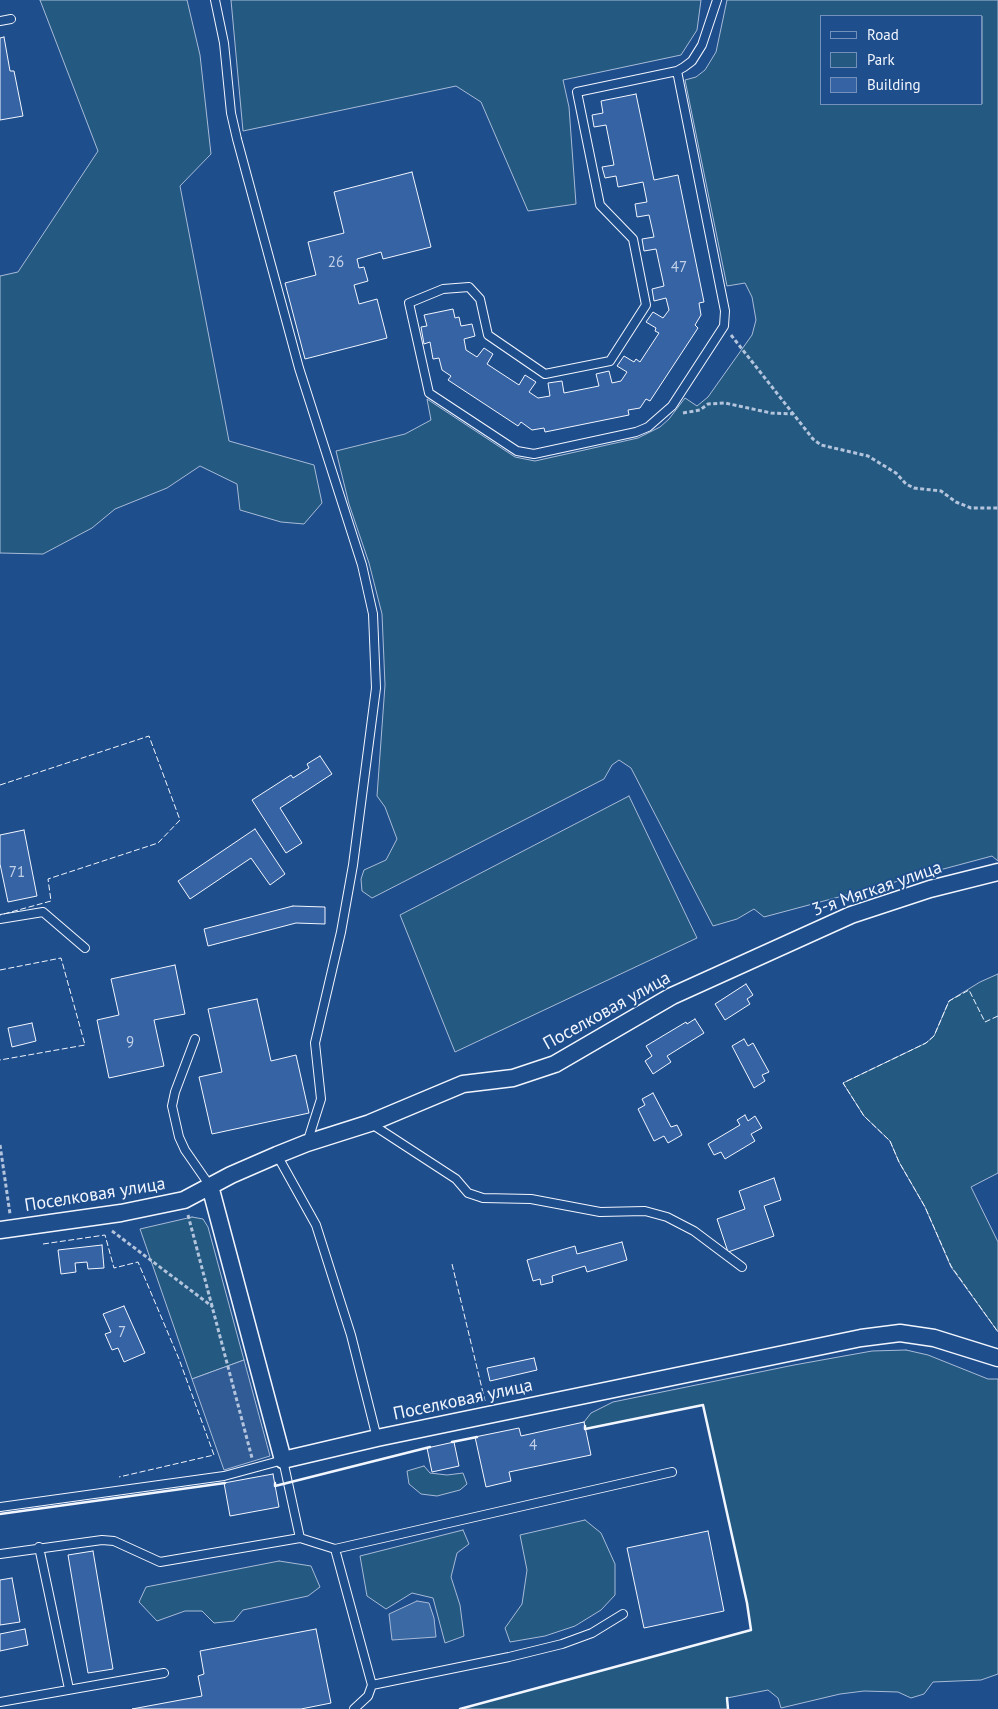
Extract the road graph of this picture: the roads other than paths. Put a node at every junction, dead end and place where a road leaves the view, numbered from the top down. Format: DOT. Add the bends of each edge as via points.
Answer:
graph roads {
  1 [pos="215,0"];
  2 [pos="717,0"];
  3 [pos="11,18"];
  4 [pos="0,21"];
  5 [pos="677,71"];
  6 [pos="998,872"];
  7 [pos="0,919"];
  8 [pos="85,948"];
  9 [pos="773,951"];
  10 [pos="195,1039"];
  11 [pos="370,1123"];
  12 [pos="307,1143"];
  13 [pos="277,1155"];
  14 [pos="210,1186"];
  15 [pos="6,1229"];
  16 [pos="742,1267"];
  17 [pos="998,1358"];
  18 [pos="377,1438"];
  19 [pos="283,1460"];
  20 [pos="672,1472"];
  21 [pos="0,1507"];
  22 [pos="300,1538"];
  23 [pos="39,1547"];
  24 [pos="336,1548"];
  25 [pos="0,1554"];
  26 [pos="623,1614"];
  27 [pos="164,1672"];
  28 [pos="372,1685"];
  29 [pos="69,1689"];
  30 [pos="0,1702"];
  31 [pos="354,1709"];
  1 -- 12 [label="lane" via="237,139 299,368 362,565 374,614 376,688 353,864 315,1043 321,1099"];
  2 -- 5 [label="lane" via="697,54"];
  3 -- 4 [label="lane"];
  5 -- 5 [label="lane" via="577,92 600,204 633,239 646,305 610,361 545,374 488,335 480,299 469,287 443,289 409,303 429,393 518,451 534,454 648,427 665,414 724,326 725,311"];
  6 -- 9 [label="street, 3-я Мягкая улица" via="930,889 852,915"];
  7 -- 8 [label="lane" via="43,912"];
  9 -- 11 [label="street, Поселковая улица" via="672,996 555,1064 513,1078 463,1084"];
  10 -- 14 [label="lane" via="174,1092 172,1106 185,1150"];
  11 -- 12 [label="street, Поселковая улица"];
  11 -- 16 [label="lane" via="456,1179 468,1193 483,1198 531,1199 600,1212 645,1210 694,1231"];
  12 -- 13 [label="street, Поселковая улица"];
  13 -- 14 [label="street, Поселковая улица"];
  13 -- 18 [label="lane" via="316,1225 351,1335"];
  14 -- 15 [label="street, Поселковая улица" via="184,1200"];
  14 -- 19 [label="street"];
  17 -- 18 [label="street, Поселковая улица" via="934,1338 900,1333 861,1338"];
  18 -- 19 [label="street, Поселковая улица"];
  19 -- 21 [label="lane, Поселковая улица" via="224,1476"];
  19 -- 22 [label="lane"];
  20 -- 24 [label="lane"];
  22 -- 23 [label="lane" via="160,1562 114,1541"];
  22 -- 24 [label="lane"];
  23 -- 25 [label="lane"];
  23 -- 29 [label="lane"];
  24 -- 28 [label="lane"];
  26 -- 28 [label="lane" via="592,1633 562,1644"];
  27 -- 29 [label="lane"];
  28 -- 31 [label="lane" via="368,1696"];
  29 -- 30 [label="lane"];
}
